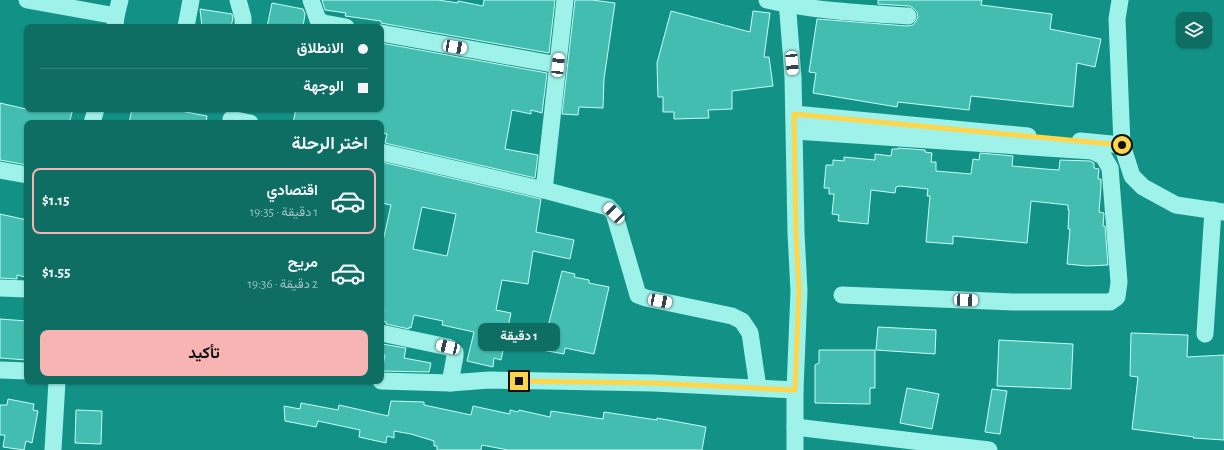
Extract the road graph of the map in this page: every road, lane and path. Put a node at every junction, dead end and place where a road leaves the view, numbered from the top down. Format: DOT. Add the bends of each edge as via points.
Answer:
graph roads {
  1 [pos="27,0"];
  2 [pos="191,0"];
  3 [pos="238,0"];
  4 [pos="311,0"];
  5 [pos="565,0"];
  6 [pos="767,0"];
  7 [pos="1120,0"];
  8 [pos="787,2"];
  9 [pos="117,14"];
  10 [pos="908,16"];
  11 [pos="187,24"];
  12 [pos="243,24"];
  13 [pos="330,24"];
  14 [pos="384,34"];
  15 [pos="558,65"];
  16 [pos="794,114"];
  17 [pos="795,131"];
  18 [pos="1122,145"];
  19 [pos="384,153"];
  20 [pos="0,170"];
  21 [pos="24,174"];
  22 [pos="544,190"];
  23 [pos="1219,211"];
  24 [pos="0,288"];
  25 [pos="24,289"];
  26 [pos="842,295"];
  27 [pos="384,334"];
  28 [pos="1205,334"];
  29 [pos="0,370"];
  30 [pos="24,371"];
  31 [pos="384,381"];
  32 [pos="450,383"];
  33 [pos="57,384"];
  34 [pos="758,388"];
  35 [pos="795,390"];
  36 [pos="795,427"];
  37 [pos="53,450"];
  38 [pos="795,450"];
  39 [pos="988,450"];
  1 -- 9 [label="street"];
  2 -- 11 [label="street"];
  3 -- 12 [label="street"];
  4 -- 13 [label="street" via="318,20"];
  5 -- 15 [label="street"];
  6 -- 8 [label="street"];
  7 -- 18 [label="street" via="1117,19"];
  8 -- 10 [label="street" via="842,12"];
  8 -- 16 [label="street"];
  14 -- 15 [label="street"];
  15 -- 22 [label="street"];
  16 -- 17 [label="street"];
  16 -- 18 [label="street"];
  17 -- 26 [label="street" via="1092,151 1103,156 1110,168 1119,282 1117,297 1110,302 1013,302"];
  17 -- 35 [label="street" via="799,291"];
  18 -- 23 [label="street" via="1132,176 1143,187 1176,205"];
  19 -- 22 [label="street"];
  20 -- 21 [label="street"];
  22 -- 34 [label="street" via="608,207 614,213 638,295 732,316 742,322 750,333"];
  23 -- 28 [label="street"];
  24 -- 25 [label="street"];
  27 -- 32 [label="street" via="452,349 455,356"];
  29 -- 30 [label="street"];
  31 -- 32 [label="street"];
  32 -- 34 [label="street" via="489,380"];
  33 -- 37 [label="street"];
  34 -- 35 [label="street"];
  35 -- 36 [label="street"];
  36 -- 38 [label="street"];
  36 -- 39 [label="street"];
}
